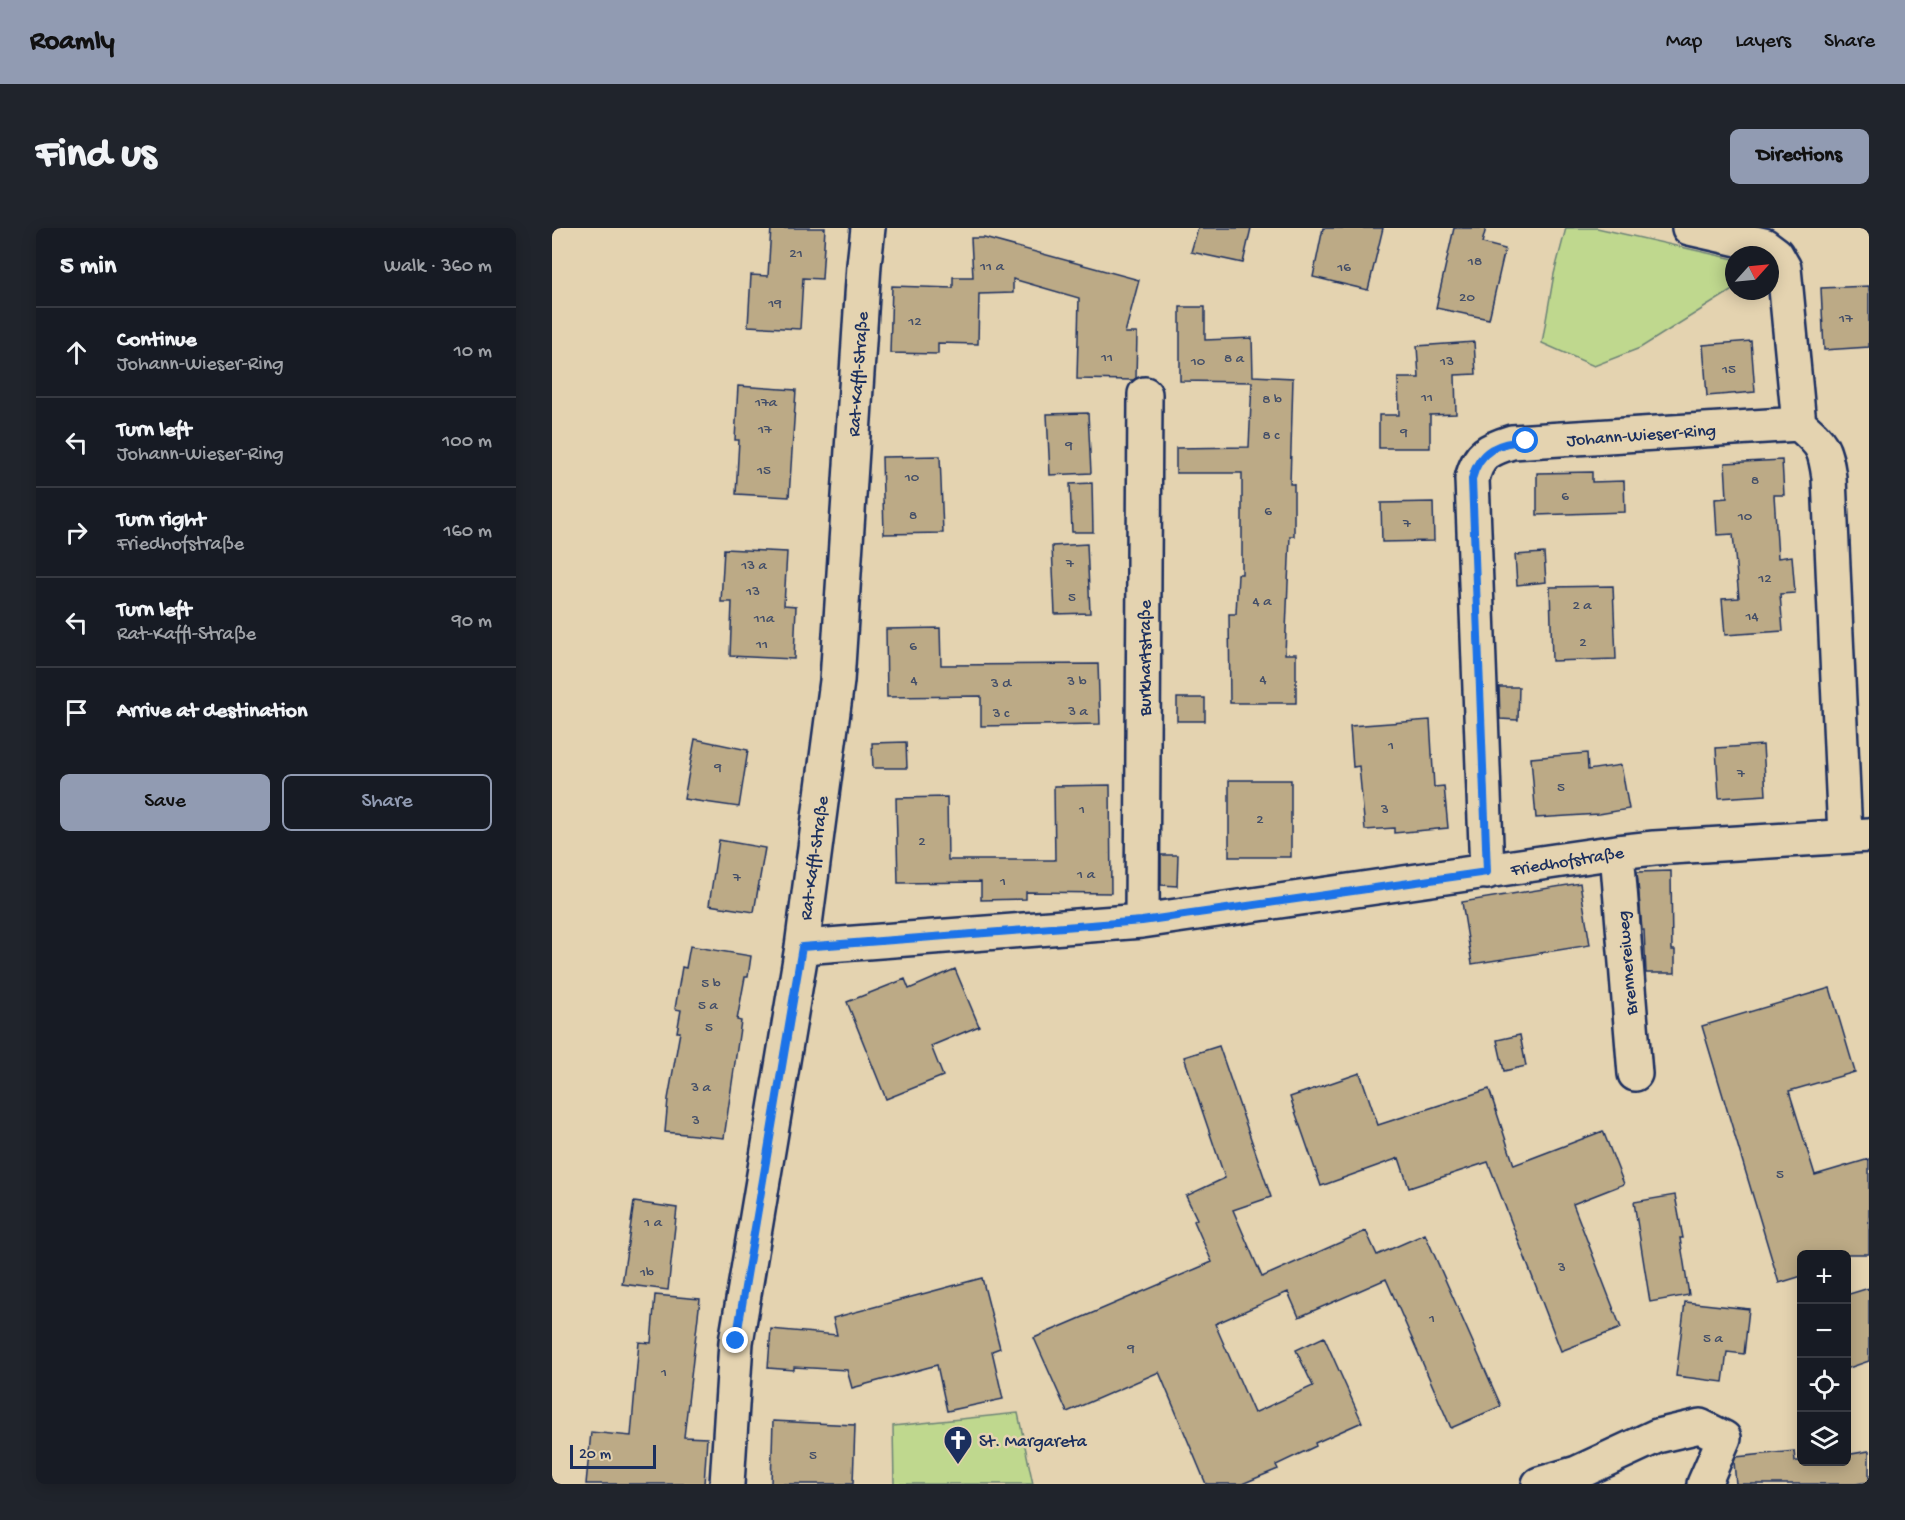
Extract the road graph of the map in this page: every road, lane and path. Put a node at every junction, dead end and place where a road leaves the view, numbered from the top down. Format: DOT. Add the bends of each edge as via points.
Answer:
graph roads {
  1 [pos="868,228"];
  2 [pos="1689,228"];
  3 [pos="1145,394"];
  4 [pos="1799,424"];
  5 [pos="1857,836"];
  6 [pos="1617,852"];
  7 [pos="1487,872"];
  8 [pos="1142,921"];
  9 [pos="802,947"];
  10 [pos="1635,1074"];
  11 [pos="1576,1478"];
  12 [pos="727,1484"];
  13 [pos="1539,1484"];
  14 [pos="1704,1484"];
  1 -- 9 [label="street, Rat-Kaffl-Straße" via="837,681"];
  2 -- 4 [label="street" via="1764,245 1776,254 1784,268"];
  3 -- 8 [label="street, Burkhartstraße"];
  4 -- 5 [label="street" via="1816,438 1826,454"];
  4 -- 7 [label="street, Johann-Wieser-Ring" via="1512,442 1484,454 1475,466 1472,493"];
  5 -- 6 [label="street, Friedhofstraße"];
  6 -- 7 [label="street, Friedhofstraße"];
  6 -- 10 [label="street, Brennereiweg"];
  7 -- 8 [label="street, Friedhofstraße"];
  8 -- 9 [label="street, Friedhofstraße"];
  9 -- 12 [label="street, Rat-Kaffl-Straße" via="736,1341"];
  11 -- 13 [label="street"];
  11 -- 14 [label="street" via="1657,1436 1700,1426 1724,1438"];
}
